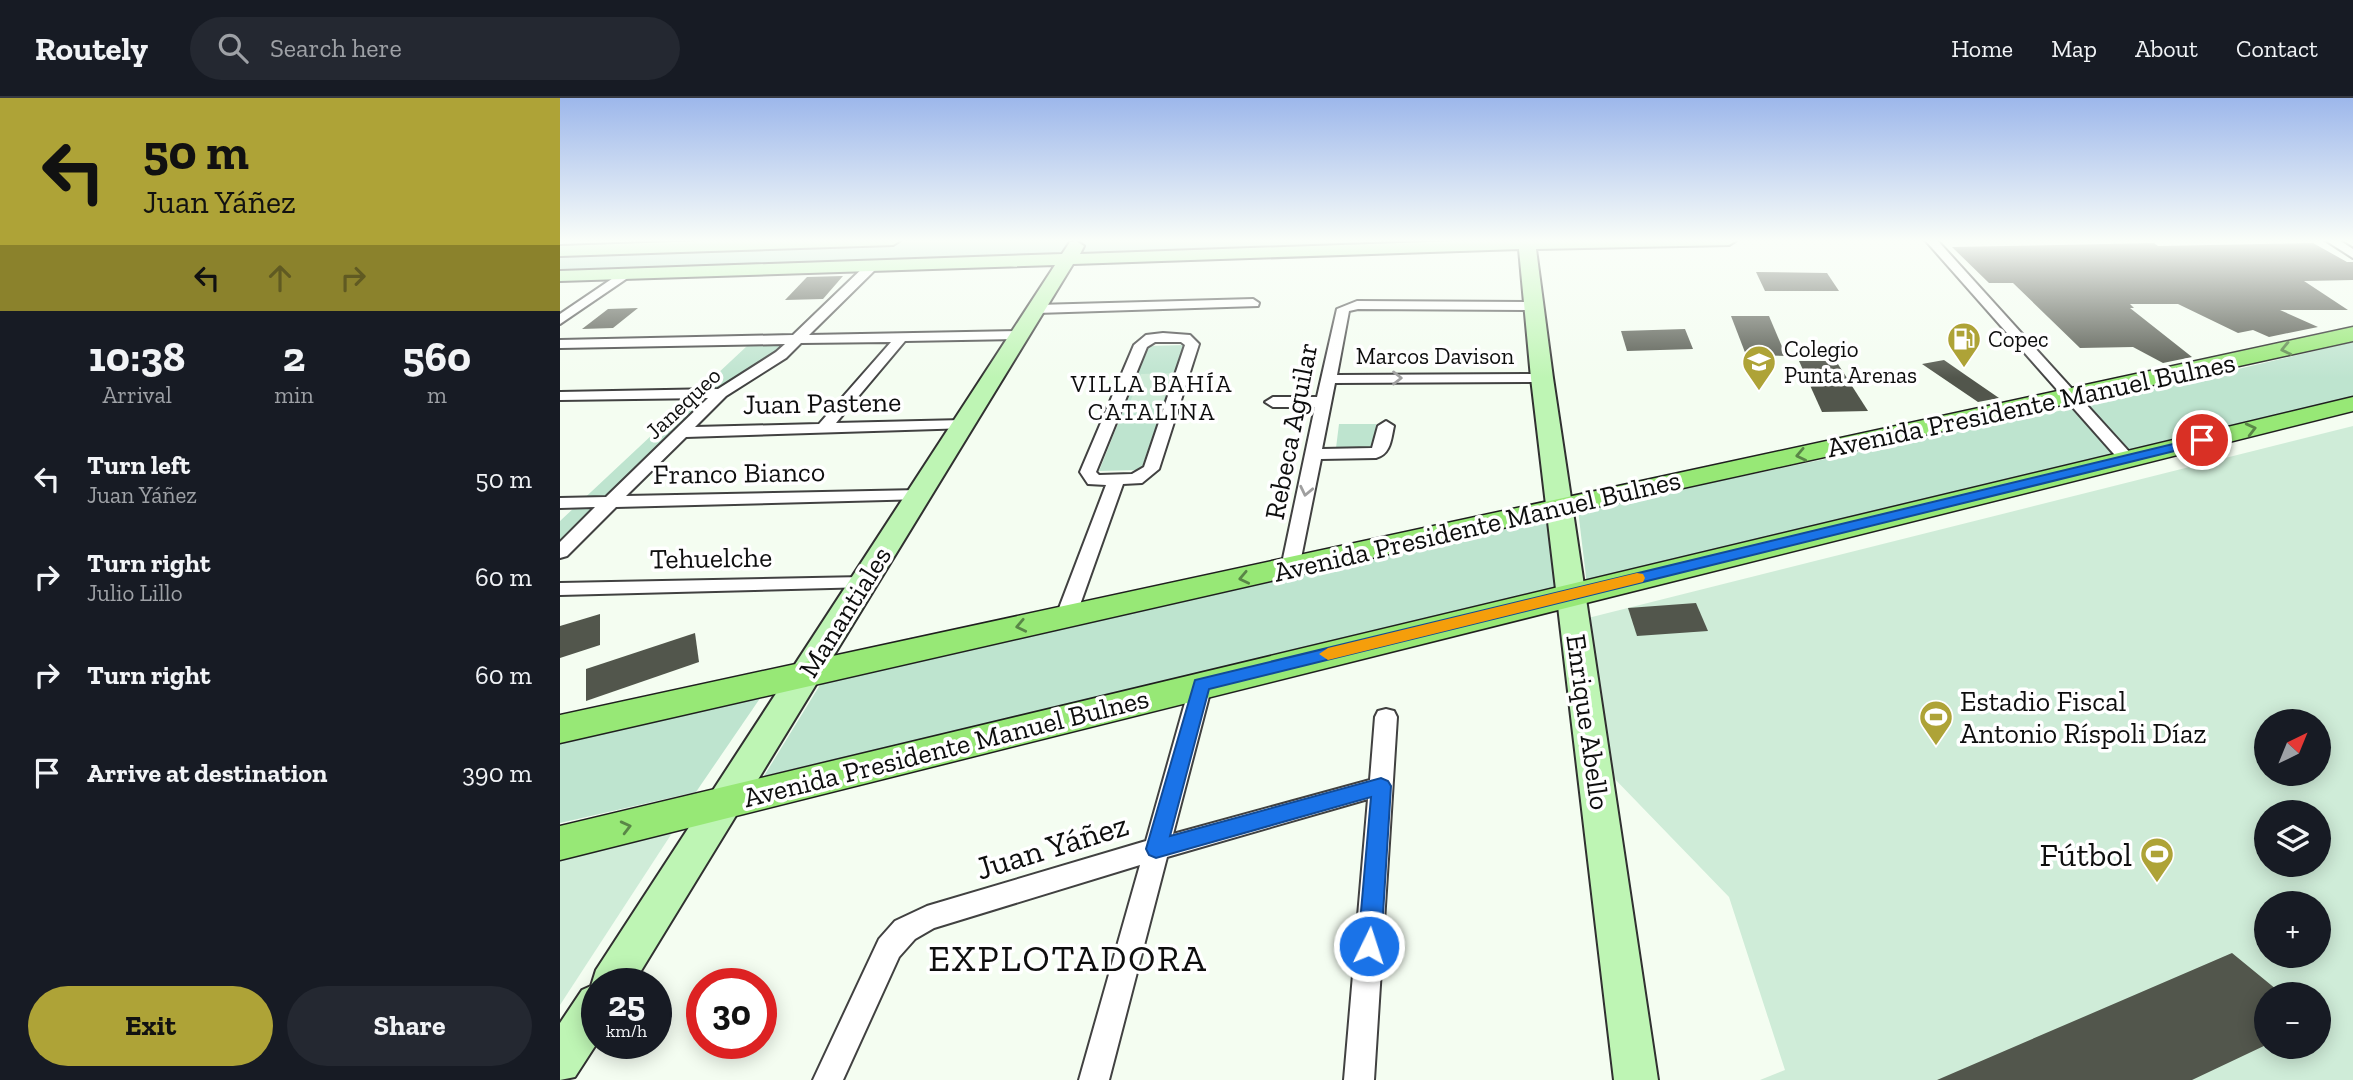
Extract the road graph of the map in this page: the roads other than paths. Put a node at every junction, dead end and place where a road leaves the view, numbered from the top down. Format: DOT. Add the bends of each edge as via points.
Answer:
graph roads {
  1 [pos="608,286"];
  2 [pos="852,286"];
  3 [pos="1052,286"];
  4 [pos="1530,286"];
  5 [pos="1972,286"];
  6 [pos="1253,303"];
  7 [pos="1533,306"];
  8 [pos="1037,309"];
  9 [pos="560,320"];
  10 [pos="1169,321"];
  11 [pos="2353,334"];
  12 [pos="1020,335"];
  13 [pos="901,338"];
  14 [pos="799,340"];
  15 [pos="560,344"];
  16 [pos="1542,378"];
  17 [pos="1328,379"];
  18 [pos="721,393"];
  19 [pos="560,396"];
  20 [pos="579,396"];
  21 [pos="2073,397"];
  22 [pos="1273,402"];
  23 [pos="1324,402"];
  24 [pos="2353,404"];
  25 [pos="560,412"];
  26 [pos="963,425"];
  27 [pos="1386,426"];
  28 [pos="823,429"];
  29 [pos="683,432"];
  30 [pos="1313,453"];
  31 [pos="2127,459"];
  32 [pos="1116,481"];
  33 [pos="919,495"];
  34 [pos="610,502"];
  35 [pos="560,503"];
  36 [pos="1560,506"];
  37 [pos="560,552"];
  38 [pos="1290,568"];
  39 [pos="863,583"];
  40 [pos="560,589"];
  41 [pos="1571,594"];
  42 [pos="1066,616"];
  43 [pos="805,675"];
  44 [pos="1201,685"];
  45 [pos="1387,717"];
  46 [pos="560,729"];
  47 [pos="1381,786"];
  48 [pos="723,804"];
  49 [pos="560,844"];
  50 [pos="1156,849"];
  51 [pos="905,930"];
  52 [pos="620,968"];
  53 [pos="581,1029"];
  54 [pos="560,1062"];
  55 [pos="828,1080"];
  56 [pos="1094,1080"];
  57 [pos="1359,1080"];
  58 [pos="1636,1080"];
  1 -- 9 [label="street"];
  2 -- 14 [label="street, Janequeo"];
  3 -- 8 [label="main road, Manantiales"];
  4 -- 7 [label="main road, Enrique Abello"];
  5 -- 21 [label="street"];
  6 -- 10 [label="street"];
  7 -- 16 [label="main road, Enrique Abello"];
  7 -- 17 [label="street, Rebeca Aguilar" via="1347,306 1342,311"];
  8 -- 10 [label="street"];
  8 -- 12 [label="main road, Manantiales"];
  10 -- 32 [label="street" via="1192,344 1151,469 1136,479"];
  10 -- 32 [label="street" via="1141,345 1088,472 1094,480"];
  11 -- 21 [label="main road, Avenida Presidente Manuel Bulnes, one-way"];
  12 -- 13 [label="street"];
  12 -- 26 [label="main road, Manantiales"];
  13 -- 14 [label="street"];
  13 -- 28 [label="street"];
  14 -- 15 [label="street"];
  14 -- 18 [label="street, Janequeo"];
  17 -- 16 [label="street, Marcos Davison, one-way"];
  16 -- 36 [label="main road, Enrique Abello"];
  17 -- 23 [label="street, Rebeca Aguilar"];
  18 -- 20 [label="street"];
  18 -- 29 [label="street, Janequeo"];
  19 -- 20 [label="street"];
  20 -- 25 [label="street"];
  21 -- 31 [label="street"];
  21 -- 36 [label="main road, Avenida Presidente Manuel Bulnes, one-way"];
  22 -- 23 [label="street"];
  23 -- 30 [label="street, Rebeca Aguilar"];
  31 -- 24 [label="main road, Avenida Presidente Manuel Bulnes, one-way"];
  26 -- 28 [label="street, Juan Pastene"];
  26 -- 33 [label="main road, Manantiales"];
  27 -- 30 [label="street" via="1382,447 1376,453"];
  28 -- 29 [label="street, Juan Pastene"];
  29 -- 34 [label="street, Janequeo"];
  30 -- 38 [label="street, Rebeca Aguilar, one-way"];
  31 -- 41 [label="main road, Avenida Presidente Manuel Bulnes"];
  32 -- 42 [label="street"];
  33 -- 34 [label="street, Franco Bianco"];
  33 -- 39 [label="main road, Manantiales"];
  34 -- 35 [label="street, Franco Bianco"];
  34 -- 37 [label="street, Janequeo"];
  36 -- 38 [label="main road, Avenida Presidente Manuel Bulnes"];
  36 -- 41 [label="main road, Enrique Abello"];
  38 -- 42 [label="main road, Avenida Presidente Manuel Bulnes, one-way"];
  39 -- 40 [label="street, Tehuelche"];
  39 -- 43 [label="main road, Manantiales"];
  41 -- 44 [label="main road, Avenida Presidente Manuel Bulnes"];
  41 -- 58 [label="main road, Enrique Abello"];
  42 -- 43 [label="main road, Avenida Presidente Manuel Bulnes, one-way"];
  43 -- 46 [label="main road, Avenida Presidente Manuel Bulnes"];
  43 -- 48 [label="main road, Manantiales"];
  44 -- 48 [label="main road, Avenida Presidente Manuel Bulnes"];
  44 -- 50 [label="street"];
  45 -- 47 [label="street"];
  47 -- 50 [label="street, Juan Yáñez"];
  47 -- 57 [label="street"];
  49 -- 48 [label="main road, Avenida Presidente Manuel Bulnes, one-way"];
  48 -- 52 [label="main road, Manantiales"];
  50 -- 51 [label="street, Juan Yáñez" via="927,918"];
  50 -- 56 [label="street"];
  51 -- 55 [label="street" via="889,948"];
  53 -- 54 [label="main road"];
}
